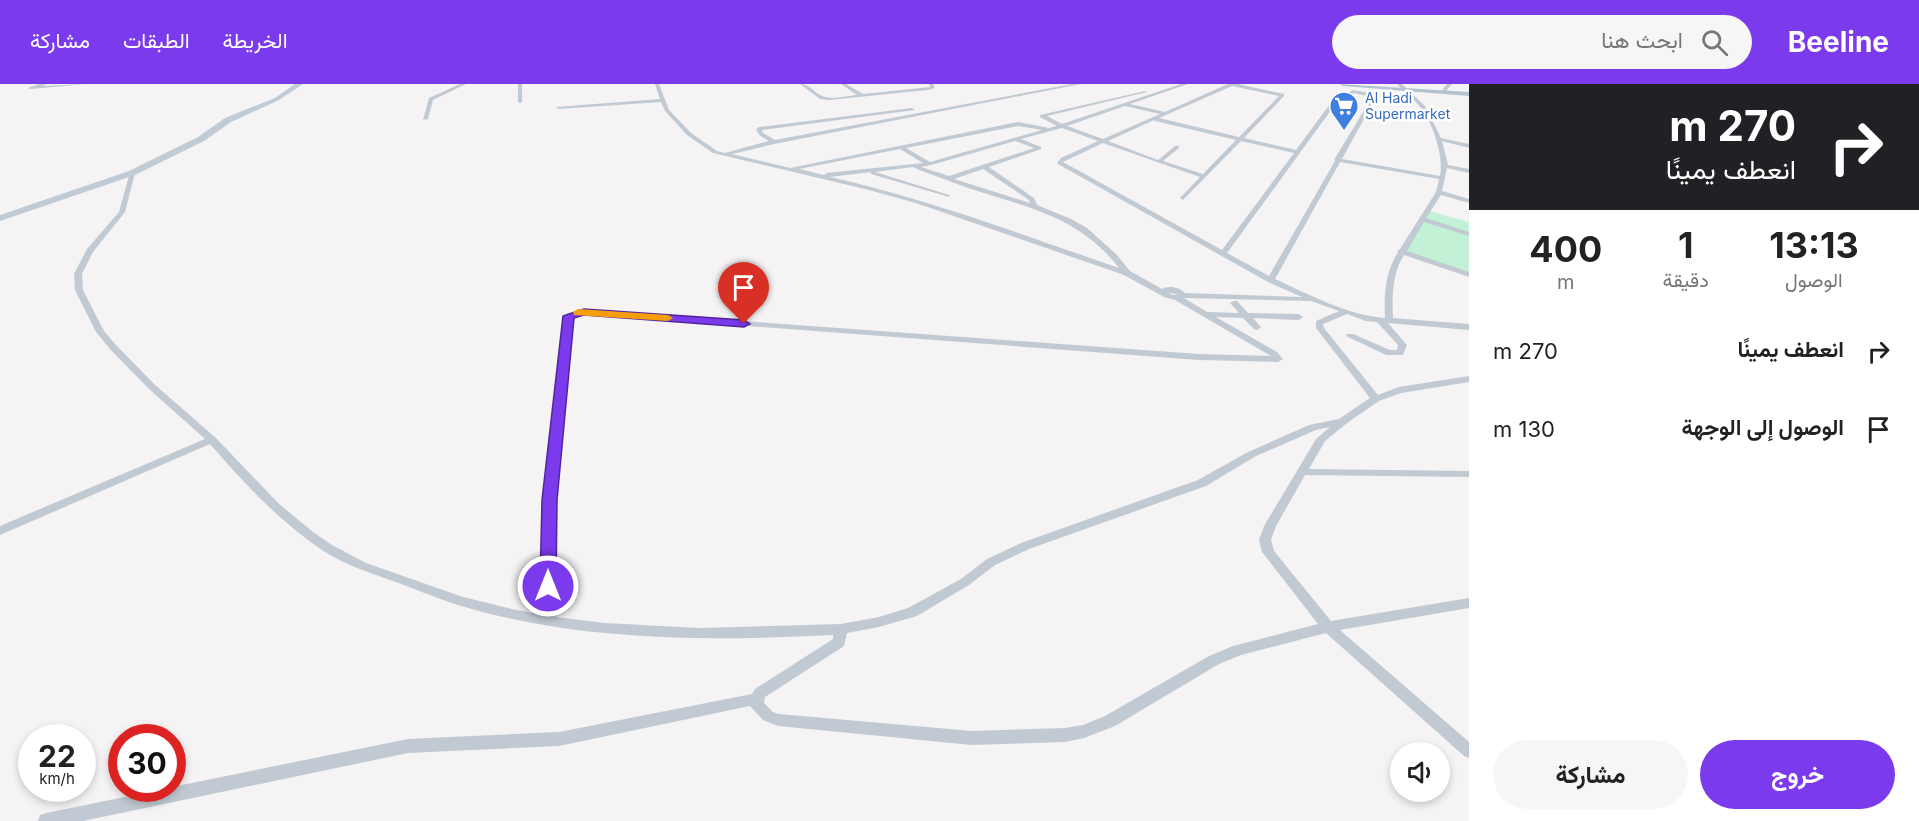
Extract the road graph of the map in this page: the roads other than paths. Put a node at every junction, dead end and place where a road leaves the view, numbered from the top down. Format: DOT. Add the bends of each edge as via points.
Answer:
graph roads {
  1 [pos="44,84"];
  2 [pos="86,84"];
  3 [pos="300,84"];
  4 [pos="464,84"];
  5 [pos="520,84"];
  6 [pos="612,84"];
  7 [pos="637,84"];
  8 [pos="657,84"];
  9 [pos="802,84"];
  10 [pos="843,84"];
  11 [pos="890,84"];
  12 [pos="931,84"];
  13 [pos="1079,84"];
  14 [pos="1185,84"];
  15 [pos="1232,84"];
  16 [pos="1343,84"];
  17 [pos="1450,84"];
  18 [pos="64,85"];
  19 [pos="1400,86"];
  20 [pos="1353,88"];
  21 [pos="904,92"];
  22 [pos="1442,92"];
  23 [pos="1141,93"];
  24 [pos="1469,94"];
  25 [pos="863,96"];
  26 [pos="1151,96"];
  27 [pos="664,100"];
  28 [pos="520,102"];
  29 [pos="963,104"];
  30 [pos="1126,105"];
  31 [pos="559,107"];
  32 [pos="930,108"];
  33 [pos="943,111"];
  34 [pos="1167,114"];
  35 [pos="425,119"];
  36 [pos="1155,119"];
  37 [pos="821,120"];
  38 [pos="1062,126"];
  39 [pos="848,129"];
  40 [pos="1051,130"];
  41 [pos="1439,139"];
  42 [pos="1017,140"];
  43 [pos="1241,141"];
  44 [pos="774,142"];
  45 [pos="1105,142"];
  46 [pos="1469,146"];
  47 [pos="901,147"];
  48 [pos="1177,147"];
  49 [pos="1297,152"];
  50 [pos="726,154"];
  51 [pos="1337,160"];
  52 [pos="1159,162"];
  53 [pos="928,164"];
  54 [pos="913,166"];
  55 [pos="1445,166"];
  56 [pos="985,167"];
  57 [pos="788,170"];
  58 [pos="869,171"];
  59 [pos="1469,171"];
  60 [pos="132,173"];
  61 [pos="818,176"];
  62 [pos="1203,176"];
  63 [pos="1441,178"];
  64 [pos="947,179"];
  65 [pos="1439,192"];
  66 [pos="947,196"];
  67 [pos="1183,198"];
  68 [pos="1469,201"];
  69 [pos="1034,205"];
  70 [pos="0,218"];
  71 [pos="1424,220"];
  72 [pos="1469,234"];
  73 [pos="1401,251"];
  74 [pos="1223,253"];
  75 [pos="1127,273"];
  76 [pos="1469,275"];
  77 [pos="1271,280"];
  78 [pos="1179,296"];
  79 [pos="1317,301"];
  80 [pos="1234,303"];
  81 [pos="1345,312"];
  82 [pos="1204,314"];
  83 [pos="1246,315"];
  84 [pos="1299,316"];
  85 [pos="1385,321"];
  86 [pos="1257,327"];
  87 [pos="1469,327"];
  88 [pos="1350,336"];
  89 [pos="1469,379"];
  90 [pos="1376,399"];
  91 [pos="1343,421"];
  92 [pos="212,440"];
  93 [pos="1303,471"];
  94 [pos="1469,474"];
  95 [pos="0,531"];
  96 [pos="1469,603"];
  97 [pos="549,620"];
  98 [pos="1328,627"];
  99 [pos="841,629"];
  100 [pos="757,699"];
  101 [pos="1469,751"];
  102 [pos="46,821"];
  1 -- 18 [label="street" via="30,88"];
  2 -- 18 [label="street"];
  3 -- 60 [label="street"];
  4 -- 35 [label="street" via="430,99"];
  5 -- 28 [label="street"];
  6 -- 7 [label="street"];
  8 -- 27 [label="street"];
  9 -- 25 [label="street" via="826,99"];
  10 -- 25 [label="street"];
  11 -- 21 [label="street"];
  12 -- 21 [label="street" via="933,88"];
  13 -- 29 [label="street"];
  14 -- 23 [label="street"];
  14 -- 26 [label="street"];
  15 -- 34 [label="street"];
  15 -- 43 [label="street" via="1282,95"];
  16 -- 20 [label="main road"];
  17 -- 22 [label="street"];
  19 -- 20 [label="main road"];
  19 -- 22 [label="main road"];
  19 -- 41 [label="street" via="1420,103"];
  20 -- 49 [label="street" via="1332,105"];
  20 -- 51 [label="street" via="1374,97"];
  21 -- 25 [label="street"];
  22 -- 24 [label="main road"];
  23 -- 26 [label="street"];
  23 -- 38 [label="street" via="1042,116"];
  26 -- 30 [label="street"];
  27 -- 31 [label="street"];
  27 -- 50 [label="street" via="667,110 689,134 715,152"];
  29 -- 32 [label="street"];
  29 -- 33 [label="street"];
  30 -- 34 [label="street"];
  30 -- 38 [label="street"];
  32 -- 33 [label="street"];
  32 -- 37 [label="street"];
  33 -- 39 [label="street"];
  34 -- 36 [label="street"];
  36 -- 43 [label="street"];
  36 -- 45 [label="street"];
  37 -- 39 [label="street"];
  37 -- 44 [label="street" via="759,129"];
  38 -- 40 [label="street"];
  38 -- 45 [label="street"];
  39 -- 44 [label="street"];
  40 -- 42 [label="street"];
  40 -- 47 [label="street" via="1018,124"];
  41 -- 46 [label="street"];
  41 -- 55 [label="street"];
  42 -- 53 [label="street"];
  42 -- 56 [label="street" via="1038,149"];
  43 -- 49 [label="street"];
  43 -- 62 [label="street"];
  44 -- 50 [label="street"];
  45 -- 52 [label="street"];
  45 -- 74 [label="street" via="1060,163"];
  47 -- 53 [label="street"];
  47 -- 57 [label="street"];
  48 -- 52 [label="street"];
  49 -- 74 [label="street"];
  50 -- 57 [label="street"];
  51 -- 63 [label="street"];
  51 -- 77 [label="street"];
  52 -- 62 [label="street"];
  53 -- 54 [label="street"];
  54 -- 58 [label="street"];
  54 -- 64 [label="street"];
  55 -- 59 [label="street"];
  55 -- 63 [label="street"];
  56 -- 64 [label="street"];
  56 -- 69 [label="street" via="1032,199"];
  57 -- 61 [label="street"];
  58 -- 61 [label="street"];
  58 -- 66 [label="street"];
  60 -- 70 [label="street"];
  60 -- 92 [label="street" via="122,212 90,251 78,274 79,290 100,332 151,386"];
  61 -- 75 [label="street" via="918,202"];
  62 -- 67 [label="street"];
  63 -- 65 [label="street"];
  64 -- 69 [label="street"];
  65 -- 68 [label="street"];
  65 -- 71 [label="street"];
  69 -- 75 [label="street" via="1087,230 1112,252"];
  71 -- 72 [label="street"];
  71 -- 73 [label="street"];
  73 -- 76 [label="street"];
  73 -- 85 [label="street" via="1394,265"];
  74 -- 77 [label="street"];
  75 -- 78 [label="street"];
  77 -- 79 [label="street"];
  78 -- 79 [label="street"];
  78 -- 82 [label="street"];
  79 -- 81 [label="street"];
  80 -- 83 [label="street"];
  81 -- 85 [label="street"];
  81 -- 90 [label="street" via="1318,324"];
  82 -- 83 [label="street"];
  82 -- 97 [label="street" via="1278,359 1199,357 590,312 570,315 550,500"];
  83 -- 84 [label="street"];
  83 -- 86 [label="street"];
  85 -- 87 [label="street"];
  85 -- 88 [label="street" via="1403,345 1400,353 1389,353"];
  89 -- 90 [label="street" via="1399,390"];
  90 -- 91 [label="street"];
  91 -- 93 [label="street" via="1321,439"];
  91 -- 99 [label="street" via="1313,427 1252,454 1202,483 1025,546 990,562 965,582 912,612"];
  92 -- 95 [label="street"];
  92 -- 97 [label="street" via="290,520 348,560 465,603"];
  93 -- 94 [label="street"];
  93 -- 98 [label="street" via="1265,540 1268,552"];
  96 -- 98 [label="street"];
  97 -- 99 [label="street" via="654,631"];
  98 -- 100 [label="street" via="1226,655 1110,721 1065,735 972,738 778,720 762,712"];
  98 -- 101 [label="street"];
  99 -- 100 [label="street" via="839,642 785,675"];
  100 -- 102 [label="street" via="559,739 408,746"];
}
